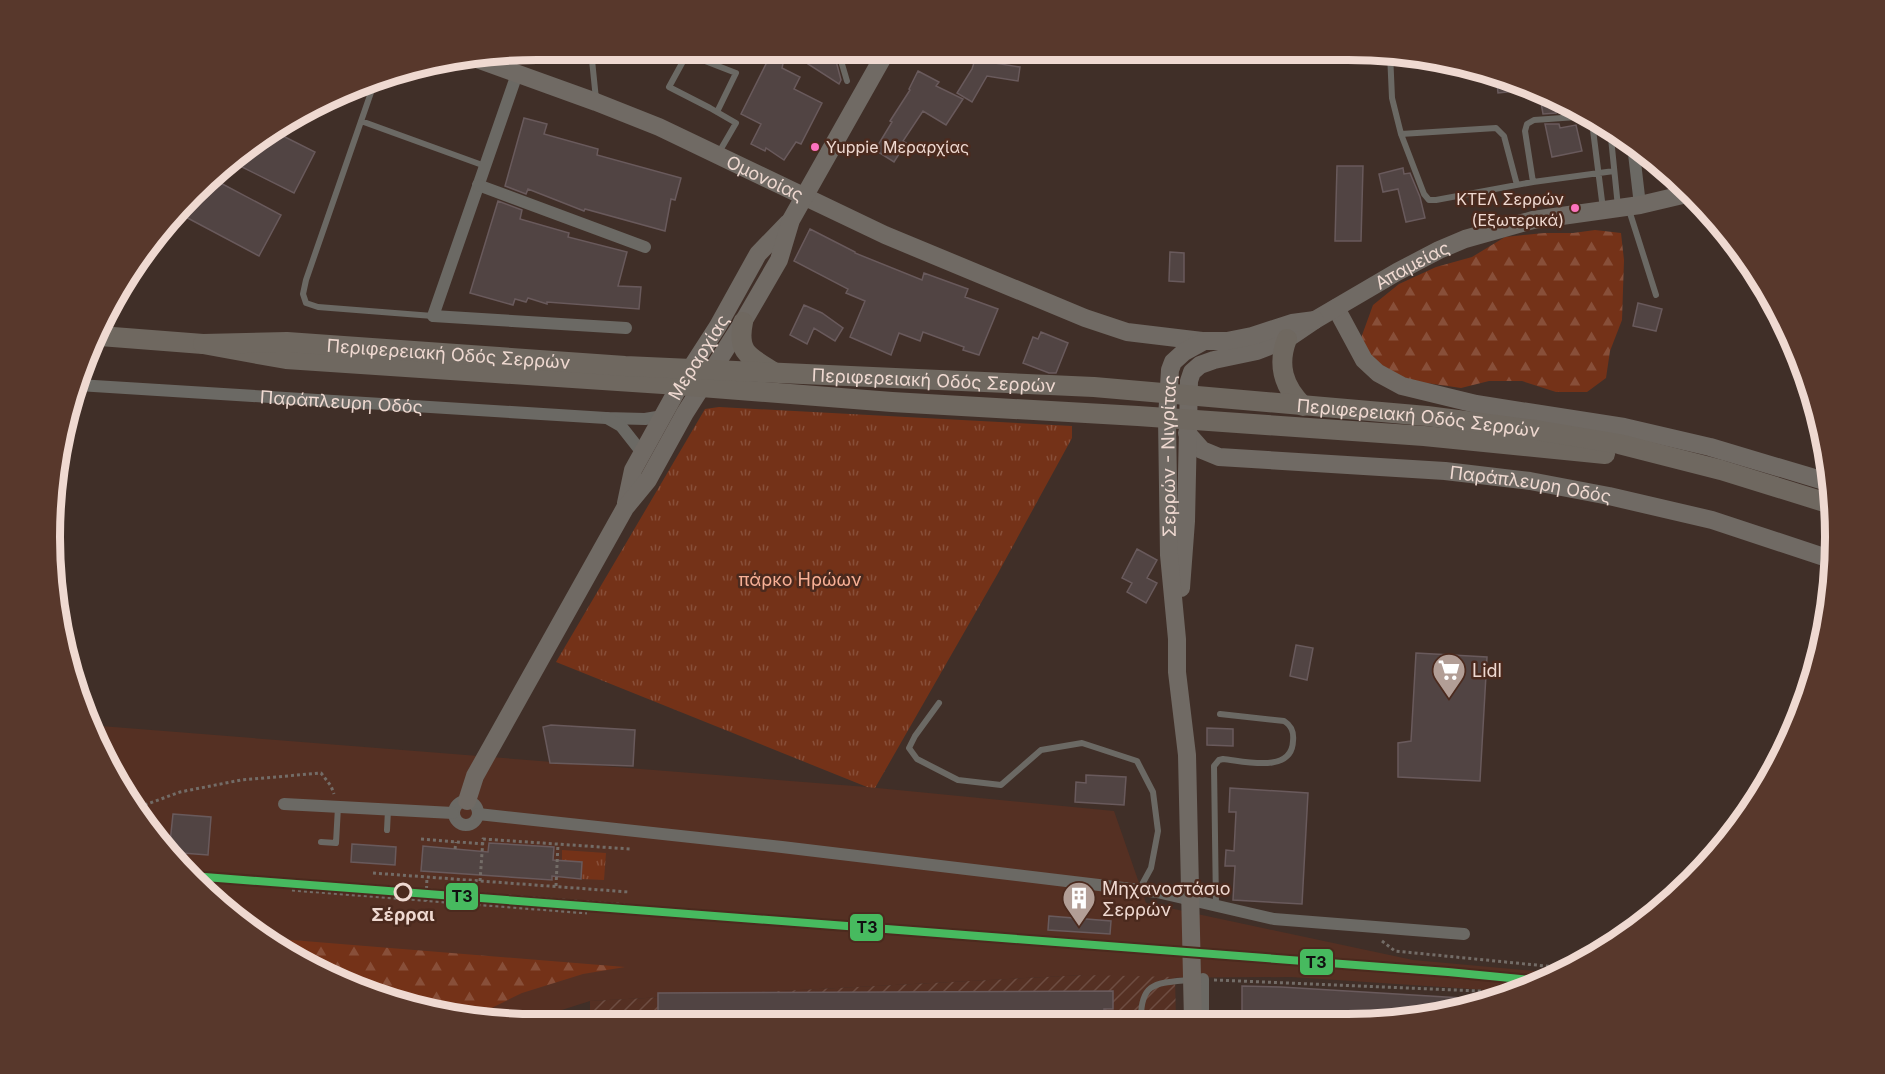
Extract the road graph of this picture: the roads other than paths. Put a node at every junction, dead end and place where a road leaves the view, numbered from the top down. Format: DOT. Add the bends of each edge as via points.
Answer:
graph roads {
  1 [pos="592,60"];
  2 [pos="684,60"];
  3 [pos="702,60"];
  4 [pos="841,60"];
  5 [pos="881,60"];
  6 [pos="491,62"];
  7 [pos="1390,62"];
  8 [pos="517,74"];
  9 [pos="847,81"];
  10 [pos="372,89"];
  11 [pos="596,102"];
  12 [pos="717,112"];
  13 [pos="1573,117"];
  14 [pos="361,121"];
  15 [pos="1592,127"];
  16 [pos="1401,134"];
  17 [pos="1611,139"];
  18 [pos="1631,154"];
  19 [pos="718,155"];
  20 [pos="485,166"];
  21 [pos="1614,171"];
  22 [pos="1598,173"];
  23 [pos="1533,182"];
  24 [pos="478,185"];
  25 [pos="1517,185"];
  26 [pos="1680,195"];
  27 [pos="804,197"];
  28 [pos="1622,208"];
  29 [pos="791,220"];
  30 [pos="645,247"];
  31 [pos="1656,295"];
  32 [pos="1336,308"];
  33 [pos="433,316"];
  34 [pos="1315,320"];
  35 [pos="743,322"];
  36 [pos="626,328"];
  37 [pos="104,336"];
  38 [pos="1287,339"];
  39 [pos="1204,341"];
  40 [pos="203,344"];
  41 [pos="691,369"];
  42 [pos="713,370"];
  43 [pos="774,373"];
  44 [pos="85,385"];
  45 [pos="680,385"];
  46 [pos="701,387"];
  47 [pos="1168,393"];
  48 [pos="1189,395"];
  49 [pos="1303,406"];
  50 [pos="663,416"];
  51 [pos="606,418"];
  52 [pos="1167,418"];
  53 [pos="1187,426"];
  54 [pos="643,454"];
  55 [pos="1662,456"];
  56 [pos="1220,457"];
  57 [pos="1822,480"];
  58 [pos="1186,488"];
  59 [pos="1824,503"];
  60 [pos="625,508"];
  61 [pos="1824,557"];
  62 [pos="1177,639"];
  63 [pos="939,703"];
  64 [pos="1220,714"];
  65 [pos="284,804"];
  66 [pos="338,807"];
  67 [pos="472,808"];
  68 [pos="388,810"];
  69 [pos="453,813"];
  70 [pos="387,830"];
  71 [pos="321,842"];
  72 [pos="1139,891"];
  73 [pos="1216,907"];
  74 [pos="1464,934"];
  75 [pos="1203,979"];
  76 [pos="1141,1014"];
  77 [pos="1193,1014"];
  78 [pos="1203,1014"];
  1 -- 11 [label="lane"];
  2 -- 12 [label="lane" via="669,87"];
  3 -- 12 [label="lane" via="736,73"];
  4 -- 9 [label="lane"];
  5 -- 27 [label="main road, Μεραρχίας"];
  6 -- 8 [label="main road, Ομονοίας"];
  7 -- 16 [label="lane" via="1392,98"];
  8 -- 11 [label="main road, Ομονοίας"];
  8 -- 20 [label="street"];
  10 -- 14 [label="lane"];
  11 -- 19 [label="main road, Ομονοίας"];
  12 -- 19 [label="lane" via="736,123"];
  13 -- 23 [label="lane" via="1527,124"];
  14 -- 20 [label="lane"];
  14 -- 33 [label="lane" via="305,284 304,300 318,308"];
  15 -- 22 [label="lane"];
  16 -- 25 [label="lane" via="1496,128 1504,136"];
  16 -- 25 [label="lane" via="1429,200"];
  17 -- 21 [label="lane"];
  18 -- 28 [label="street"];
  19 -- 27 [label="main road, Ομονοίας"];
  20 -- 24 [label="street"];
  21 -- 22 [label="lane"];
  21 -- 28 [label="lane"];
  22 -- 23 [label="lane"];
  22 -- 28 [label="lane"];
  23 -- 25 [label="lane"];
  24 -- 30 [label="street"];
  24 -- 33 [label="street"];
  26 -- 28 [label="main road, Απαμείας"];
  27 -- 29 [label="main road, Μεραρχίας"];
  27 -- 39 [label="main road, Ομονοίας" via="1049,304 1127,332"];
  28 -- 31 [label="lane"];
  28 -- 32 [label="main road, Απαμείας" via="1533,220 1465,239 1419,260"];
  29 -- 35 [label="main road, Μεραρχίας" via="778,260"];
  29 -- 41 [label="main road, Μεραρχίας" via="759,254"];
  32 -- 34 [label="main road, Απαμείας"];
  32 -- 57 [label="main road" via="1364,360 1402,386 1466,402 1635,430 1710,447"];
  33 -- 36 [label="street"];
  34 -- 38 [label="main road, Σερρών - Νιγρίτας"];
  34 -- 39 [label="main road, Σερρών - Νιγρίτας" via="1292,322 1227,341"];
  35 -- 42 [label="main road, Μεραρχίας"];
  35 -- 43 [label="main road" via="742,349"];
  37 -- 40 [label="main road, Περιφερειακή Οδός Σερρών"];
  38 -- 48 [label="main road, Σερρών - Νιγρίτας" via="1200,365 1192,372"];
  38 -- 49 [label="main road" via="1282,374"];
  39 -- 47 [label="main road, Σερρών - Νιγρίτας" via="1173,362"];
  40 -- 41 [label="main road, Περιφερειακή Οδός Σερρών" via="287,342"];
  40 -- 45 [label="main road, Περιφερειακή Οδός Σερρών" via="286,359"];
  41 -- 42 [label="main road, Περιφερειακή Οδός Σερρών"];
  41 -- 45 [label="main road, Μεραρχίας"];
  42 -- 43 [label="main road, Περιφερειακή Οδός Σερρών"];
  42 -- 46 [label="main road, Μεραρχίας"];
  43 -- 47 [label="main road, Περιφερειακή Οδός Σερρών" via="979,380"];
  44 -- 51 [label="street, Παράπλευρη Οδός"];
  45 -- 46 [label="main road, Περιφερειακή Οδός Σερρών"];
  45 -- 50 [label="main road, Μεραρχίας"];
  46 -- 52 [label="main road, Περιφερειακή Οδός Σερρών"];
  46 -- 60 [label="main road, Μεραρχίας" via="648,480"];
  47 -- 48 [label="main road, Περιφερειακή Οδός Σερρών"];
  47 -- 52 [label="main road, Σερρών - Νιγρίτας"];
  48 -- 49 [label="main road, Περιφερειακή Οδός Σερρών"];
  48 -- 53 [label="main road, Σερρών - Νιγρίτας"];
  49 -- 55 [label="main road, Περιφερειακή Οδός Σερρών" via="1485,422 1619,444"];
  50 -- 51 [label="street, Παράπλευρη Οδός"];
  50 -- 54 [label="main road, Μεραρχίας"];
  51 -- 54 [label="street" via="621,426"];
  52 -- 53 [label="main road, Περιφερειακή Οδός Σερρών"];
  52 -- 62 [label="main road, Σερρών - Νιγρίτας" via="1170,555"];
  53 -- 55 [label="main road, Περιφερειακή Οδός Σερρών" via="1424,436 1617,456"];
  53 -- 56 [label="main road" via="1202,450"];
  53 -- 58 [label="main road, Σερρών - Νιγρίτας"];
  54 -- 60 [label="main road, Μεραρχίας" via="633,470"];
  55 -- 59 [label="main road, Περιφερειακή Οδός Σερρών"];
  56 -- 58 [label="main road" via="1202,464"];
  56 -- 61 [label="main road, Παράπλευρη Οδός" via="1434,470 1530,481 1712,520"];
  58 -- 62 [label="main road, Σερρών - Νιγρίτας"];
  60 -- 67 [label="main road, Μεραρχίας" via="475,776"];
  62 -- 77 [label="main road, Σερρών - Νιγρίτας" via="1187,755"];
  63 -- 72 [label="lane" via="909,748 917,759 958,780 1001,784 1041,750 1083,742 1137,760 1153,792 1158,831 1151,868"];
  64 -- 73 [label="lane" via="1284,720 1294,737 1288,756 1277,762 1223,759 1214,766"];
  65 -- 66 [label="street"];
  66 -- 68 [label="street"];
  66 -- 71 [label="lane" via="336,843"];
  67 -- 69 [label="street" via="456,805"];
  67 -- 69 [label="street" via="474,822 467,825 459,823"];
  67 -- 72 [label="street"];
  68 -- 69 [label="street"];
  68 -- 70 [label="lane"];
  72 -- 73 [label="street"];
  73 -- 74 [label="street" via="1274,919"];
  75 -- 76 [label="lane" via="1157,983 1143,997"];
  75 -- 78 [label="street"];
}
